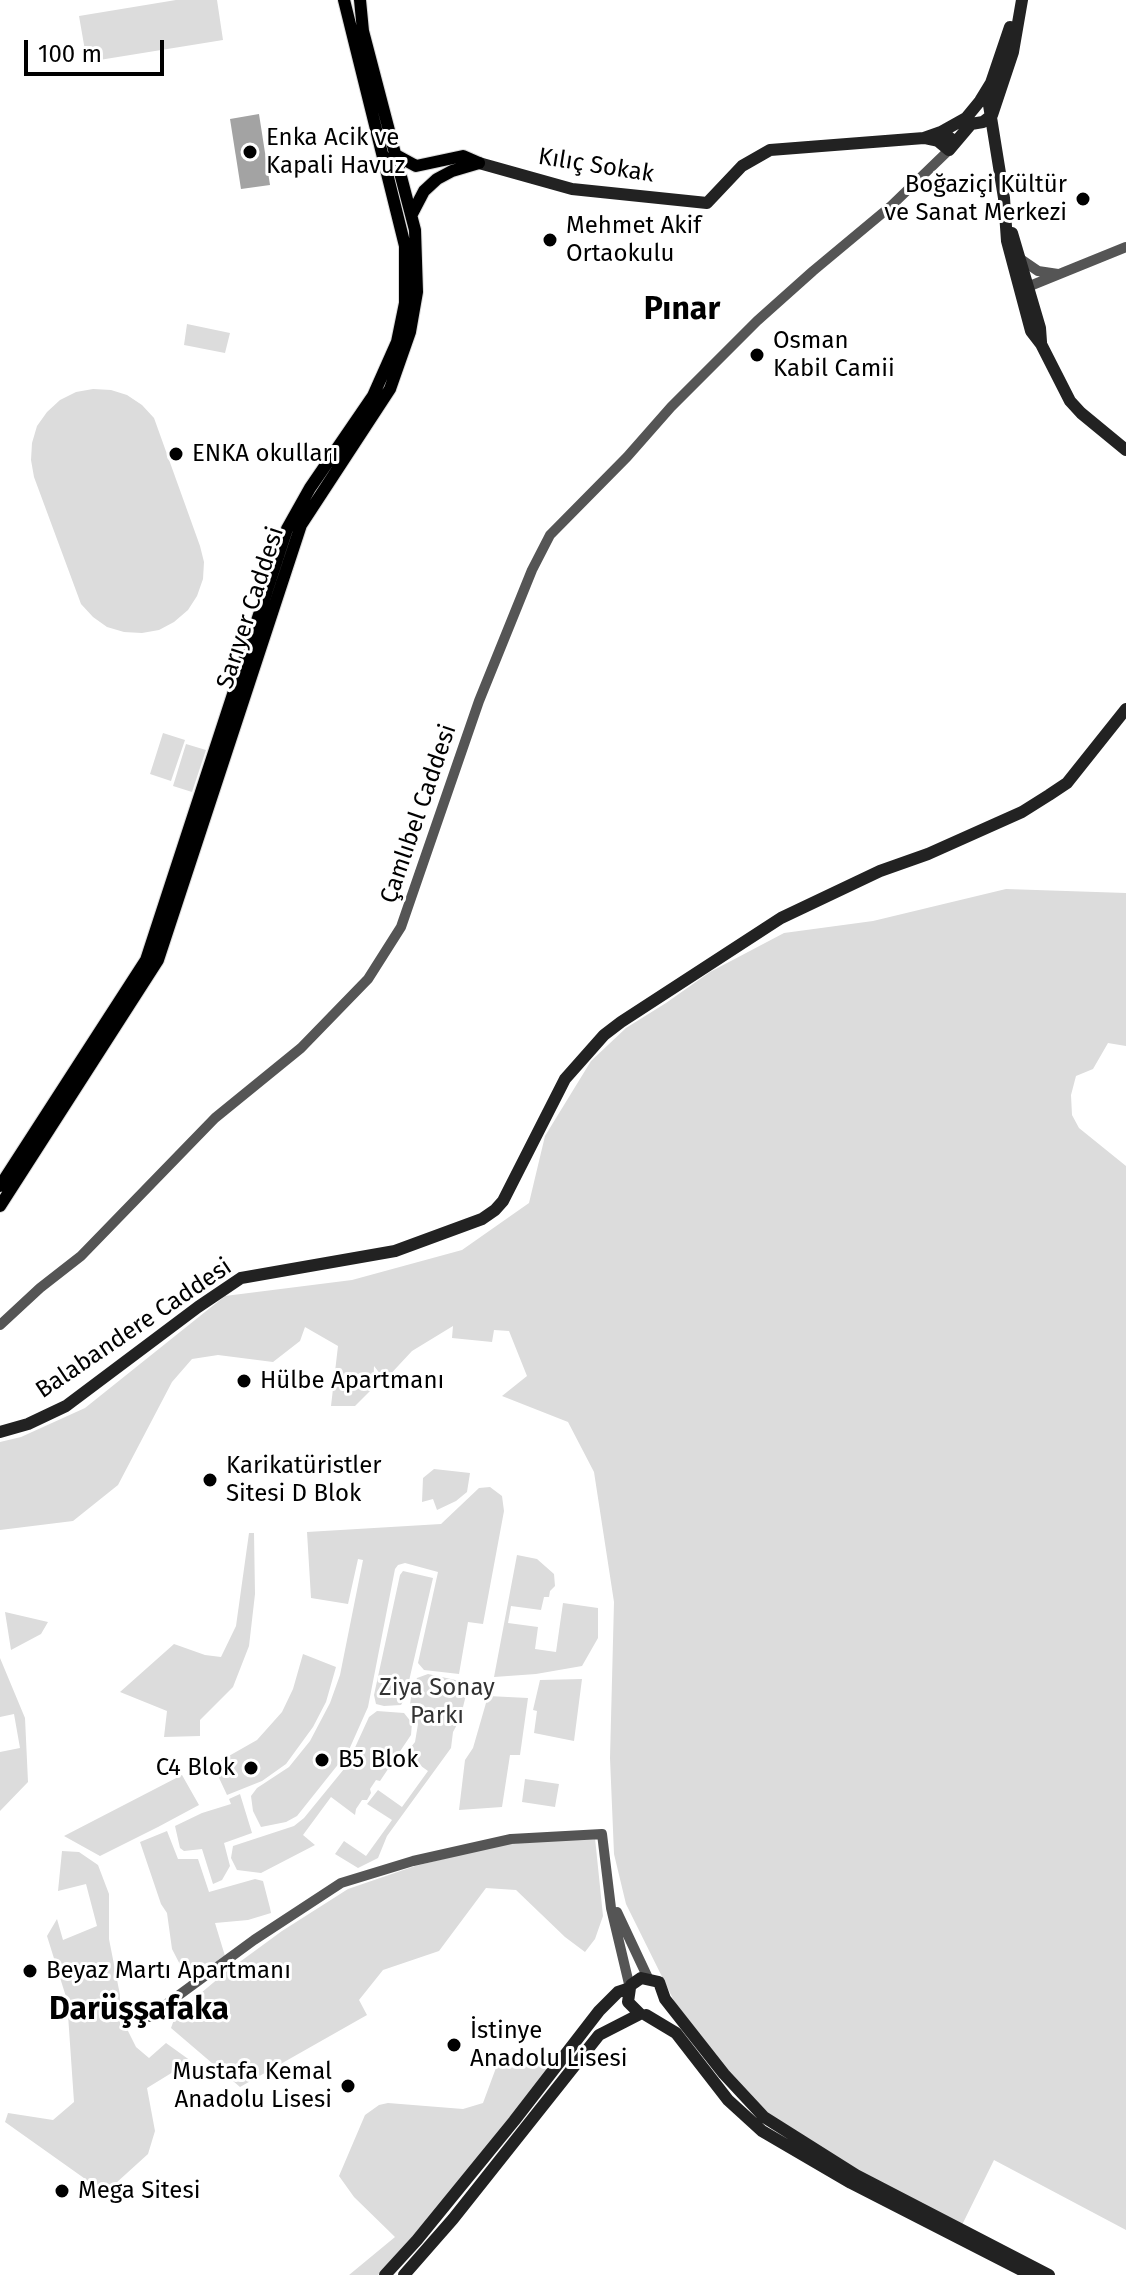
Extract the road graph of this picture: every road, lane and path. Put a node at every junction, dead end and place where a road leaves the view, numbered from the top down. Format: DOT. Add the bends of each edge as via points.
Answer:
graph roads {
  1 [pos="344,0"];
  2 [pos="352,0"];
  3 [pos="360,0"];
  4 [pos="1015,0"];
  5 [pos="1022,0"];
  6 [pos="363,31"];
  7 [pos="991,83"];
  8 [pos="992,115"];
  9 [pos="970,117"];
  10 [pos="941,132"];
  11 [pos="924,138"];
  12 [pos="953,146"];
  13 [pos="394,154"];
  14 [pos="479,163"];
  15 [pos="412,214"];
  16 [pos="1006,219"];
  17 [pos="1126,249"];
  18 [pos="1019,257"];
  19 [pos="1060,275"];
  20 [pos="1024,293"];
  21 [pos="1126,450"];
  22 [pos="1126,709"];
  23 [pos="134,990"];
  24 [pos="0,1186"];
  25 [pos="0,1206"];
  26 [pos="0,1325"];
  27 [pos="0,1432"];
  28 [pos="611,1899"];
  29 [pos="648,1978"];
  30 [pos="630,1986"];
  31 [pos="665,1999"];
  32 [pos="643,2015"];
  33 [pos="149,2017"];
  34 [pos="884,2194"];
  35 [pos="385,2275"];
  36 [pos="404,2275"];
  37 [pos="1031,2275"];
  38 [pos="1049,2275"];
  1 -- 23 [label="main road, Sarıyer Caddesi" via="402,227 406,284 401,323 373,396 287,529"];
  2 -- 6 [label="main road"];
  3 -- 6 [label="main road, Sarıyer Caddesi"];
  4 -- 7 [label="main road"];
  5 -- 8 [label="main road" via="1013,52"];
  6 -- 13 [label="main road, Sarıyer Caddesi"];
  7 -- 8 [label="main road"];
  7 -- 9 [label="main road"];
  8 -- 9 [label="main road" via="983,122"];
  8 -- 16 [label="main road"];
  9 -- 10 [label="main road"];
  9 -- 12 [label="main road"];
  10 -- 11 [label="main road"];
  10 -- 12 [label="main road"];
  11 -- 12 [label="main road"];
  11 -- 14 [label="main road, Kılıç Sokak" via="770,150 742,166 707,203 572,189"];
  12 -- 26 [label="street, Çamlıbel Caddesi" via="671,407 550,535 479,701 401,927 368,979 301,1048 215,1118 81,1256"];
  13 -- 14 [label="main road" via="416,166 463,156"];
  13 -- 15 [label="main road, Sarıyer Caddesi"];
  14 -- 15 [label="main road" via="437,179"];
  15 -- 23 [label="main road, Sarıyer Caddesi" via="417,292 404,354 373,418 301,525 164,946"];
  16 -- 18 [label="main road"];
  16 -- 20 [label="main road" via="1007,241"];
  17 -- 19 [label="street"];
  17 -- 20 [label="street"];
  18 -- 19 [label="street" via="1038,271"];
  18 -- 20 [label="main road"];
  19 -- 20 [label="street"];
  20 -- 21 [label="main road" via="1031,331 1070,401"];
  22 -- 27 [label="main road, Balabandere Caddesi" via="1079,767 1020,809 924,848 776,920 604,1035 565,1079 503,1201 482,1219 395,1251 241,1278 66,1406"];
  23 -- 24 [label="main road, Sarıyer Caddesi"];
  23 -- 25 [label="main road, Sarıyer Caddesi"];
  28 -- 29 [label="street"];
  28 -- 30 [label="street"];
  28 -- 33 [label="street" via="602,1834 511,1839 413,1861 341,1883"];
  29 -- 30 [label="main road"];
  29 -- 31 [label="main road" via="659,1982"];
  30 -- 32 [label="main road" via="628,2002"];
  30 -- 35 [label="main road" via="599,2011"];
  31 -- 32 [label="main road" via="656,2013"];
  31 -- 34 [label="main road" via="764,2117"];
  32 -- 34 [label="main road" via="676,2033 762,2131"];
  32 -- 36 [label="main road" via="599,2035"];
  34 -- 37 [label="main road"];
  34 -- 38 [label="main road"];
}
